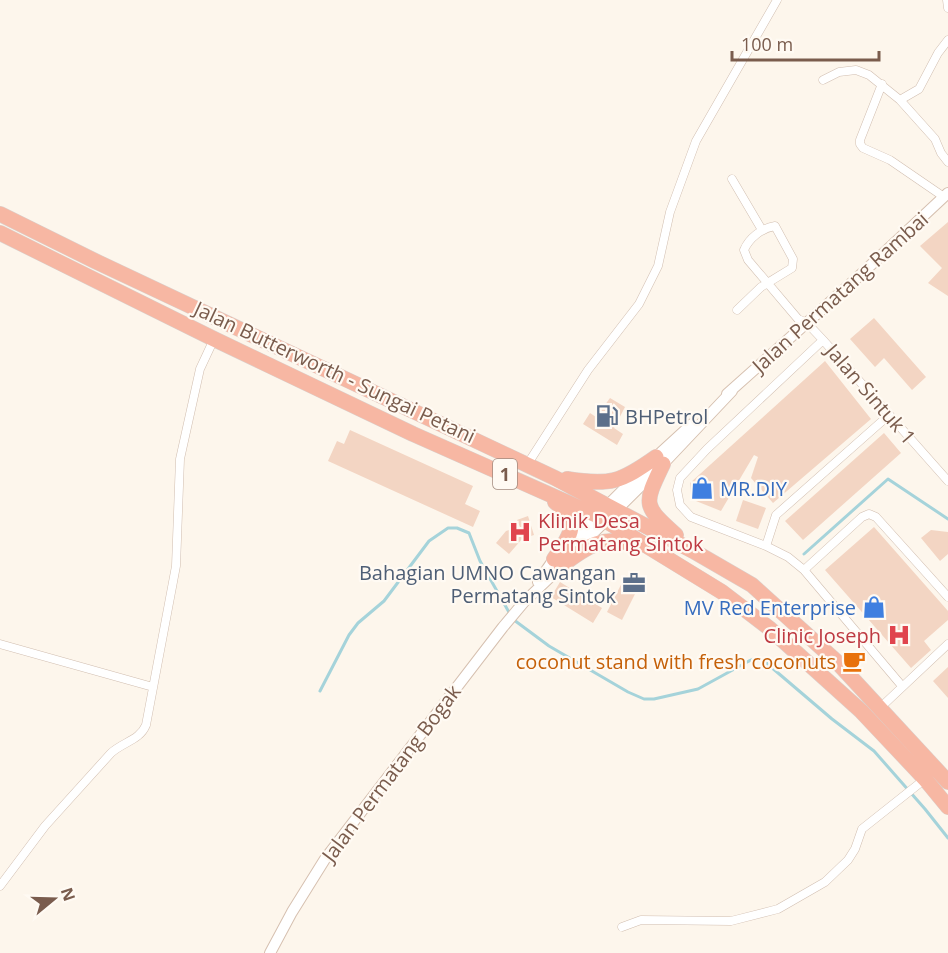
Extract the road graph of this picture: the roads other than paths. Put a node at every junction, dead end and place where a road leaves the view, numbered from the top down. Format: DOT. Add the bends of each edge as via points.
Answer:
graph roads {
  1 [pos="777,0"];
  2 [pos="947,0"];
  3 [pos="948,8"];
  4 [pos="948,40"];
  5 [pos="823,80"];
  6 [pos="882,84"];
  7 [pos="900,100"];
  8 [pos="948,162"];
  9 [pos="732,178"];
  10 [pos="946,195"];
  11 [pos="0,214"];
  12 [pos="762,230"];
  13 [pos="0,232"];
  14 [pos="769,284"];
  15 [pos="736,310"];
  16 [pos="807,323"];
  17 [pos="823,340"];
  18 [pos="211,344"];
  19 [pos="889,414"];
  20 [pos="659,460"];
  21 [pos="527,465"];
  22 [pos="555,478"];
  23 [pos="948,481"];
  24 [pos="536,488"];
  25 [pos="607,513"];
  26 [pos="766,546"];
  27 [pos="652,550"];
  28 [pos="695,552"];
  29 [pos="558,563"];
  30 [pos="804,570"];
  31 [pos="948,597"];
  32 [pos="0,644"];
  33 [pos="948,644"];
  34 [pos="902,686"];
  35 [pos="153,687"];
  36 [pos="881,707"];
  37 [pos="921,782"];
  38 [pos="948,782"];
  39 [pos="948,807"];
  40 [pos="0,886"];
  41 [pos="622,927"];
  42 [pos="270,953"];
  1 -- 21 [label="street" via="696,141 670,212 658,266 639,304 588,370"];
  2 -- 3 [label="street"];
  4 -- 7 [label="street" via="919,88"];
  5 -- 6 [label="street" via="839,72 856,70"];
  6 -- 7 [label="street"];
  6 -- 10 [label="street" via="860,144"];
  7 -- 8 [label="street" via="935,140"];
  9 -- 12 [label="street"];
  10 -- 16 [label="street, Jalan Permatang Rambai"];
  11 -- 21 [label="highway, Jalan Butterworth - Sungai Petani / 1"];
  12 -- 14 [label="street, Jalan Sintuk 1" via="744,250"];
  12 -- 14 [label="street" via="777,228 794,264"];
  13 -- 18 [label="highway, Jalan Butterworth - Sungai Petani / 1"];
  14 -- 15 [label="street"];
  14 -- 16 [label="street, Jalan Sintuk 1" via="798,319"];
  16 -- 17 [label="street, Jalan Sintuk 1"];
  16 -- 20 [label="street, Jalan Permatang Rambai"];
  17 -- 19 [label="street, Jalan Sintuk 1"];
  17 -- 26 [label="street" via="680,478 680,505 691,517"];
  18 -- 24 [label="highway, Jalan Butterworth - Sungai Petani / 1"];
  18 -- 35 [label="street" via="200,369 180,459 176,566"];
  19 -- 23 [label="street, Jalan Sintuk 1"];
  19 -- 26 [label="street" via="776,515"];
  20 -- 22 [label="highway" via="606,483"];
  20 -- 25 [label="street, Jalan Permatang Rambai"];
  20 -- 28 [label="highway" via="650,491 651,511"];
  21 -- 22 [label="highway, Jalan Butterworth - Sungai Petani / 1"];
  22 -- 25 [label="highway, Jalan Butterworth - Sungai Petani / 1"];
  24 -- 25 [label="highway, Jalan Butterworth - Sungai Petani / 1"];
  24 -- 29 [label="highway" via="566,510 570,518 570,536"];
  25 -- 27 [label="highway, Jalan Butterworth - Sungai Petani / 1"];
  25 -- 28 [label="highway, Jalan Butterworth - Sungai Petani / 1"];
  25 -- 29 [label="street, Jalan Permatang Bogak"];
  26 -- 30 [label="street"];
  27 -- 29 [label="highway" via="626,541 596,543"];
  27 -- 37 [label="highway, Jalan Butterworth - Sungai Petani / 1" via="722,592 769,628 861,711"];
  28 -- 36 [label="highway, Jalan Butterworth - Sungai Petani / 1" via="752,585"];
  29 -- 42 [label="street, Jalan Permatang Bogak" via="325,859"];
  30 -- 31 [label="street" via="869,514 876,517"];
  30 -- 34 [label="street"];
  32 -- 35 [label="street"];
  33 -- 34 [label="street"];
  34 -- 36 [label="street"];
  35 -- 40 [label="street" via="143,732 111,753 45,826"];
  36 -- 38 [label="highway, Jalan Butterworth - Sungai Petani / 1"];
  37 -- 39 [label="highway, Jalan Butterworth - Sungai Petani / 1"];
  37 -- 41 [label="street" via="862,829 848,860 825,882 778,909 731,921 641,920"];
}
